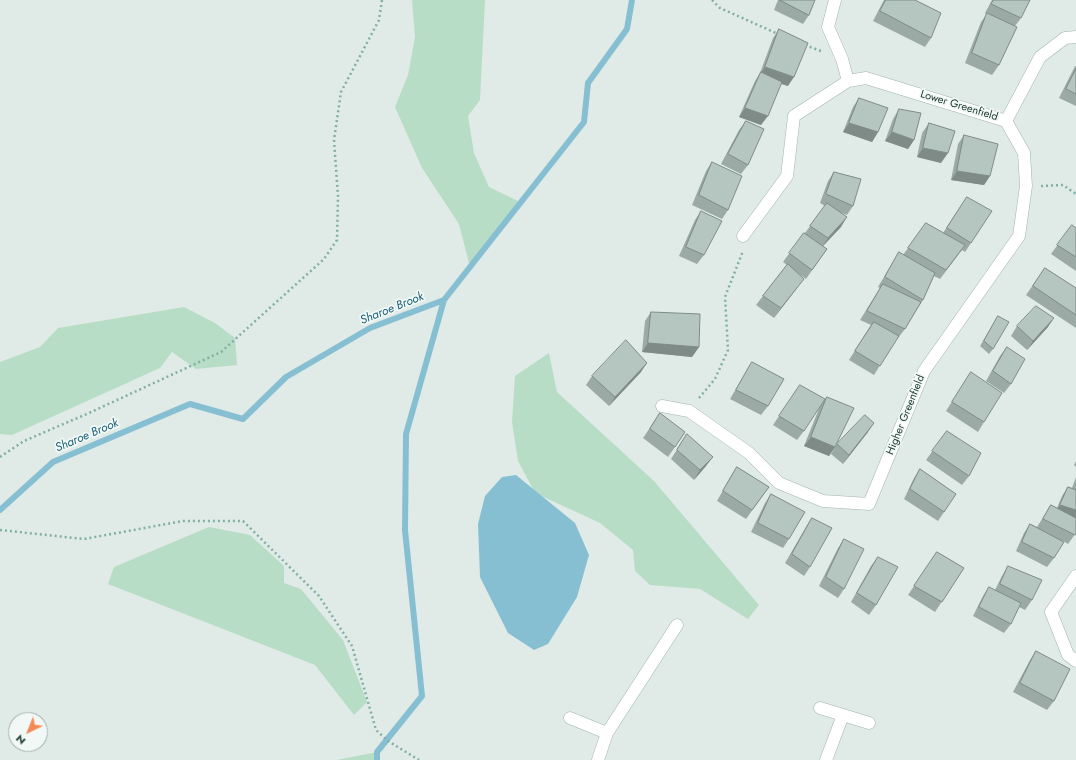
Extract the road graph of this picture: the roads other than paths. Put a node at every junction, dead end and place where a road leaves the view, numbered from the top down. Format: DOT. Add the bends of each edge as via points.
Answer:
graph roads {
  1 [pos="835,0"];
  2 [pos="1076,37"];
  3 [pos="848,81"];
  4 [pos="1006,120"];
  5 [pos="744,236"];
  6 [pos="662,406"];
  7 [pos="1076,576"];
  8 [pos="677,625"];
  9 [pos="1076,661"];
  10 [pos="820,708"];
  11 [pos="843,715"];
  12 [pos="570,718"];
  13 [pos="869,723"];
  14 [pos="607,733"];
  15 [pos="598,760"];
  16 [pos="826,760"];
  1 -- 3 [label="street" via="828,27 842,59"];
  2 -- 4 [label="street, Lower Greenfield" via="1065,38 1040,57"];
  3 -- 4 [label="street, Lower Greenfield" via="866,78"];
  3 -- 5 [label="street, Lower Greenfield" via="794,116 787,176"];
  4 -- 6 [label="street, Higher Greenfield" via="1024,153 1026,186 1019,236 924,371 869,504 823,501 779,483 749,453 689,411"];
  7 -- 9 [label="street" via="1051,612 1068,655"];
  8 -- 14 [label="street"];
  10 -- 11 [label="street"];
  11 -- 13 [label="street"];
  11 -- 16 [label="street"];
  12 -- 14 [label="street"];
  14 -- 15 [label="street"];
}
